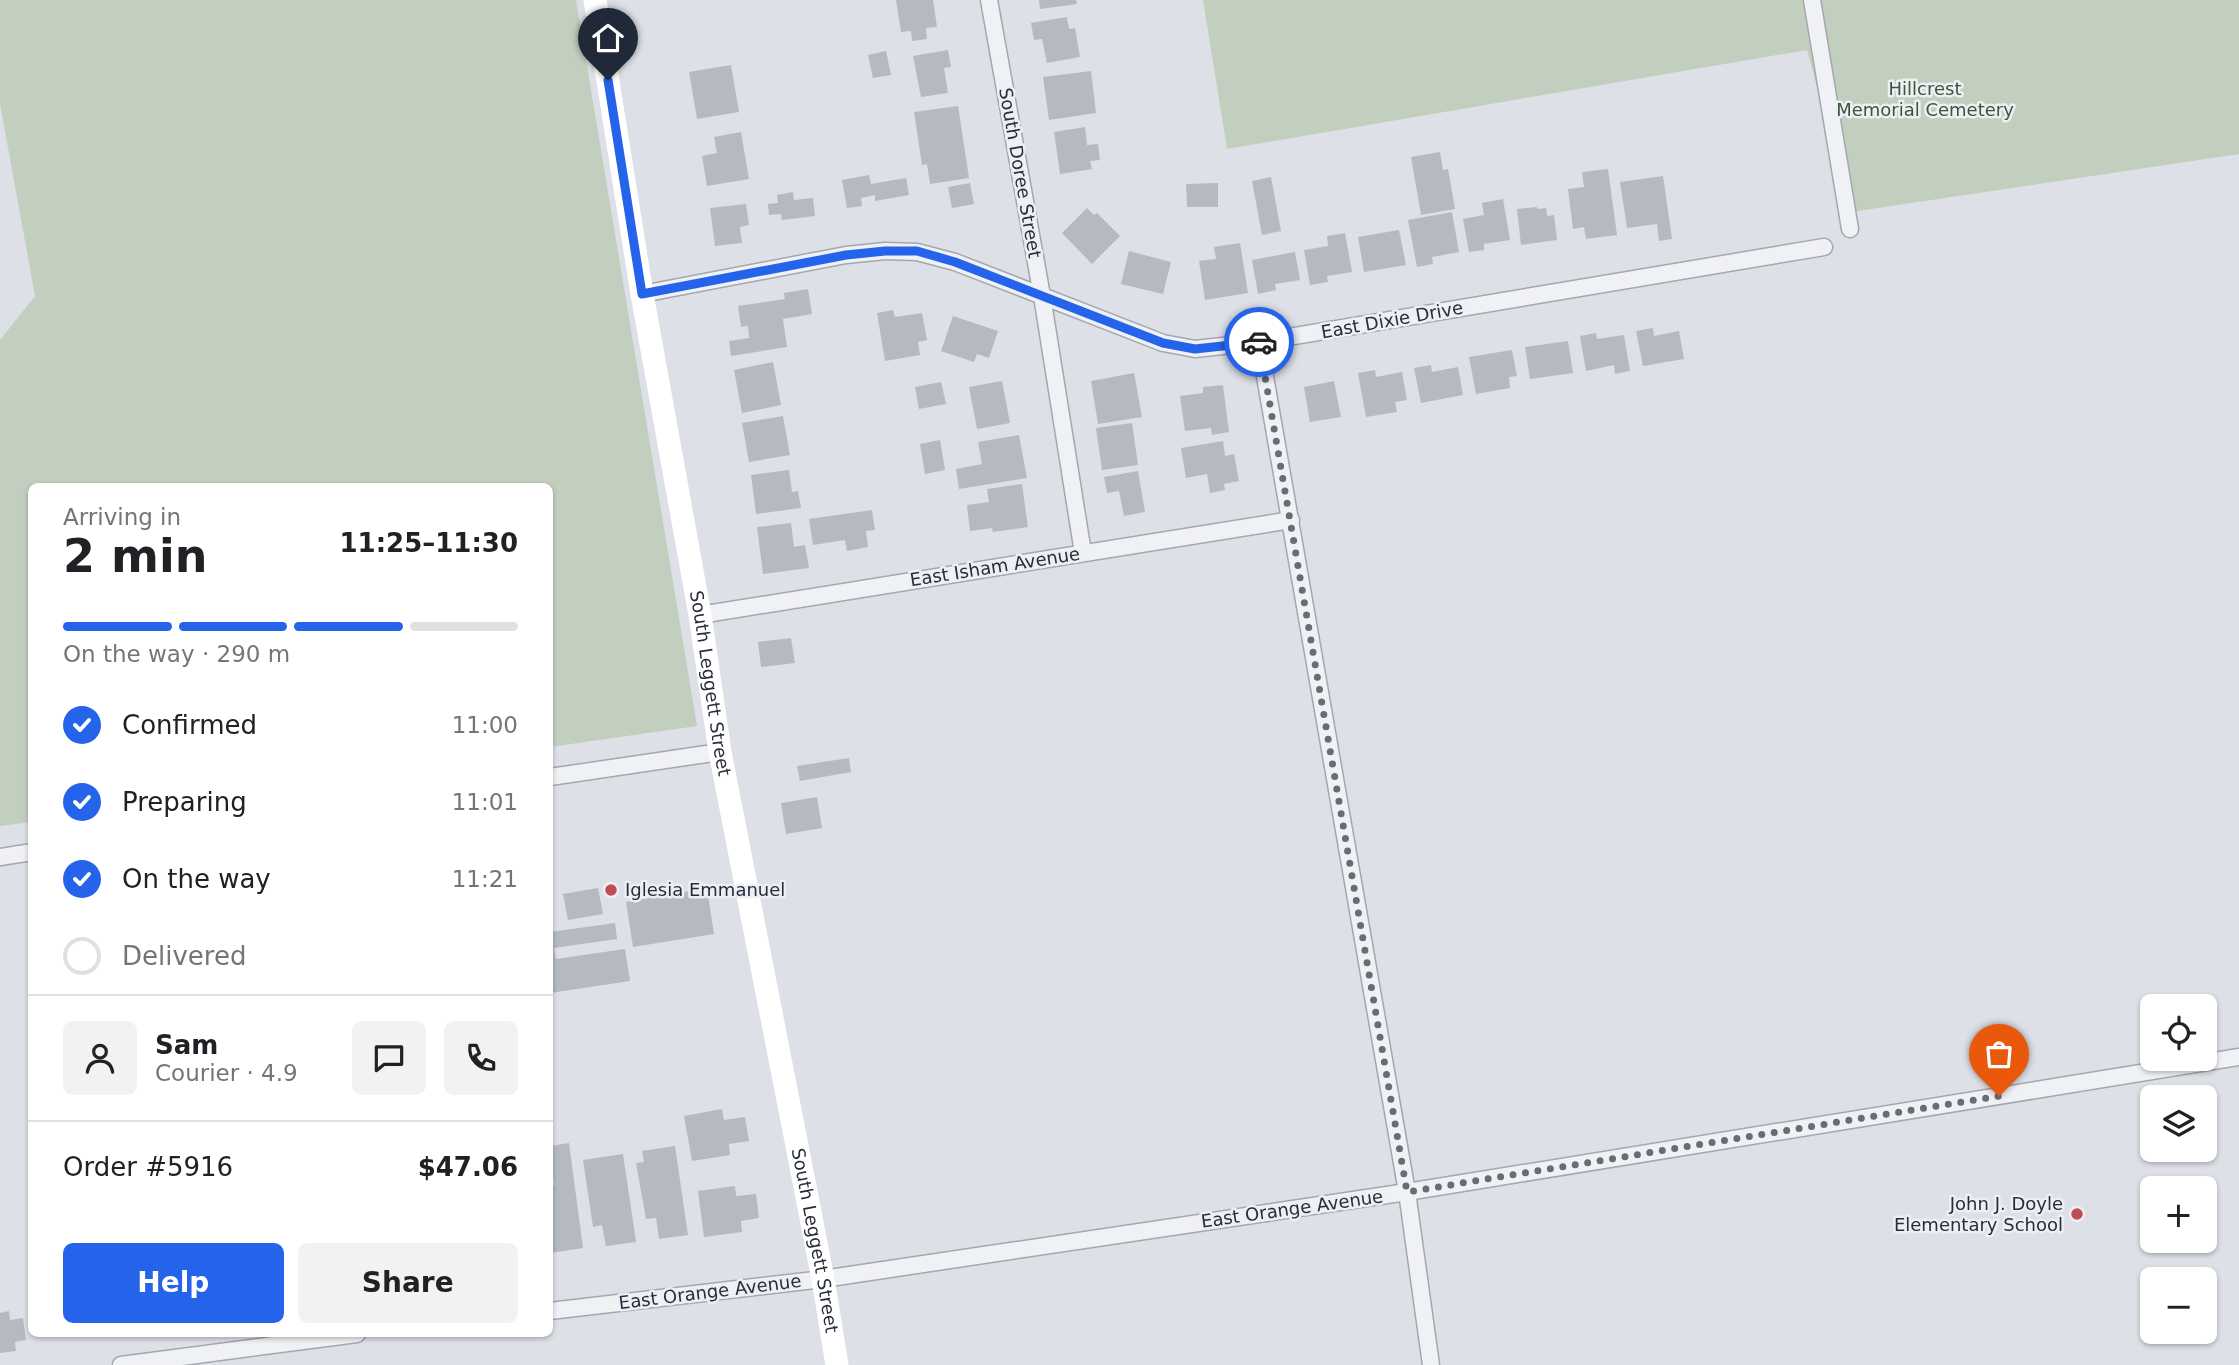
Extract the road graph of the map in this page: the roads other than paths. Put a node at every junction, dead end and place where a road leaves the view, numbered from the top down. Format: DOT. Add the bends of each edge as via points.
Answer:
graph roads {
  1 [pos="595,0"];
  2 [pos="989,0"];
  3 [pos="1812,0"];
  4 [pos="1850,229"];
  5 [pos="1824,247"];
  6 [pos="642,294"];
  7 [pos="1042,296"];
  8 [pos="1259,342"];
  9 [pos="1291,520"];
  10 [pos="1083,553"];
  11 [pos="700,615"];
  12 [pos="719,752"];
  13 [pos="553,776"];
  14 [pos="28,852"];
  15 [pos="0,856"];
  16 [pos="2239,1057"];
  17 [pos="1407,1192"];
  18 [pos="823,1279"];
  19 [pos="553,1311"];
  20 [pos="325,1337"];
  21 [pos="121,1365"];
  22 [pos="837,1365"];
  23 [pos="1430,1365"];
  1 -- 6 [label="street, South Leggett Street"];
  2 -- 7 [label="street, South Doree Street"];
  3 -- 4 [label="street"];
  5 -- 8 [label="street, East Dixie Drive"];
  6 -- 7 [label="street, East Dixie Drive" via="846,255 917,251"];
  6 -- 11 [label="street, South Leggett Street"];
  7 -- 8 [label="street, East Dixie Drive" via="1163,343 1195,349"];
  7 -- 10 [label="street, South Doree Street"];
  8 -- 9 [label="street"];
  9 -- 10 [label="street, East Isham Avenue"];
  9 -- 17 [label="street"];
  10 -- 11 [label="street, East Isham Avenue"];
  11 -- 12 [label="street, South Leggett Street"];
  12 -- 13 [label="street"];
  12 -- 18 [label="street, South Leggett Street"];
  14 -- 15 [label="street"];
  16 -- 17 [label="street, East Orange Avenue"];
  17 -- 18 [label="street, East Orange Avenue"];
  17 -- 23 [label="street"];
  18 -- 19 [label="street, East Orange Avenue"];
  18 -- 22 [label="street, South Leggett Street"];
  20 -- 21 [label="street"];
}
